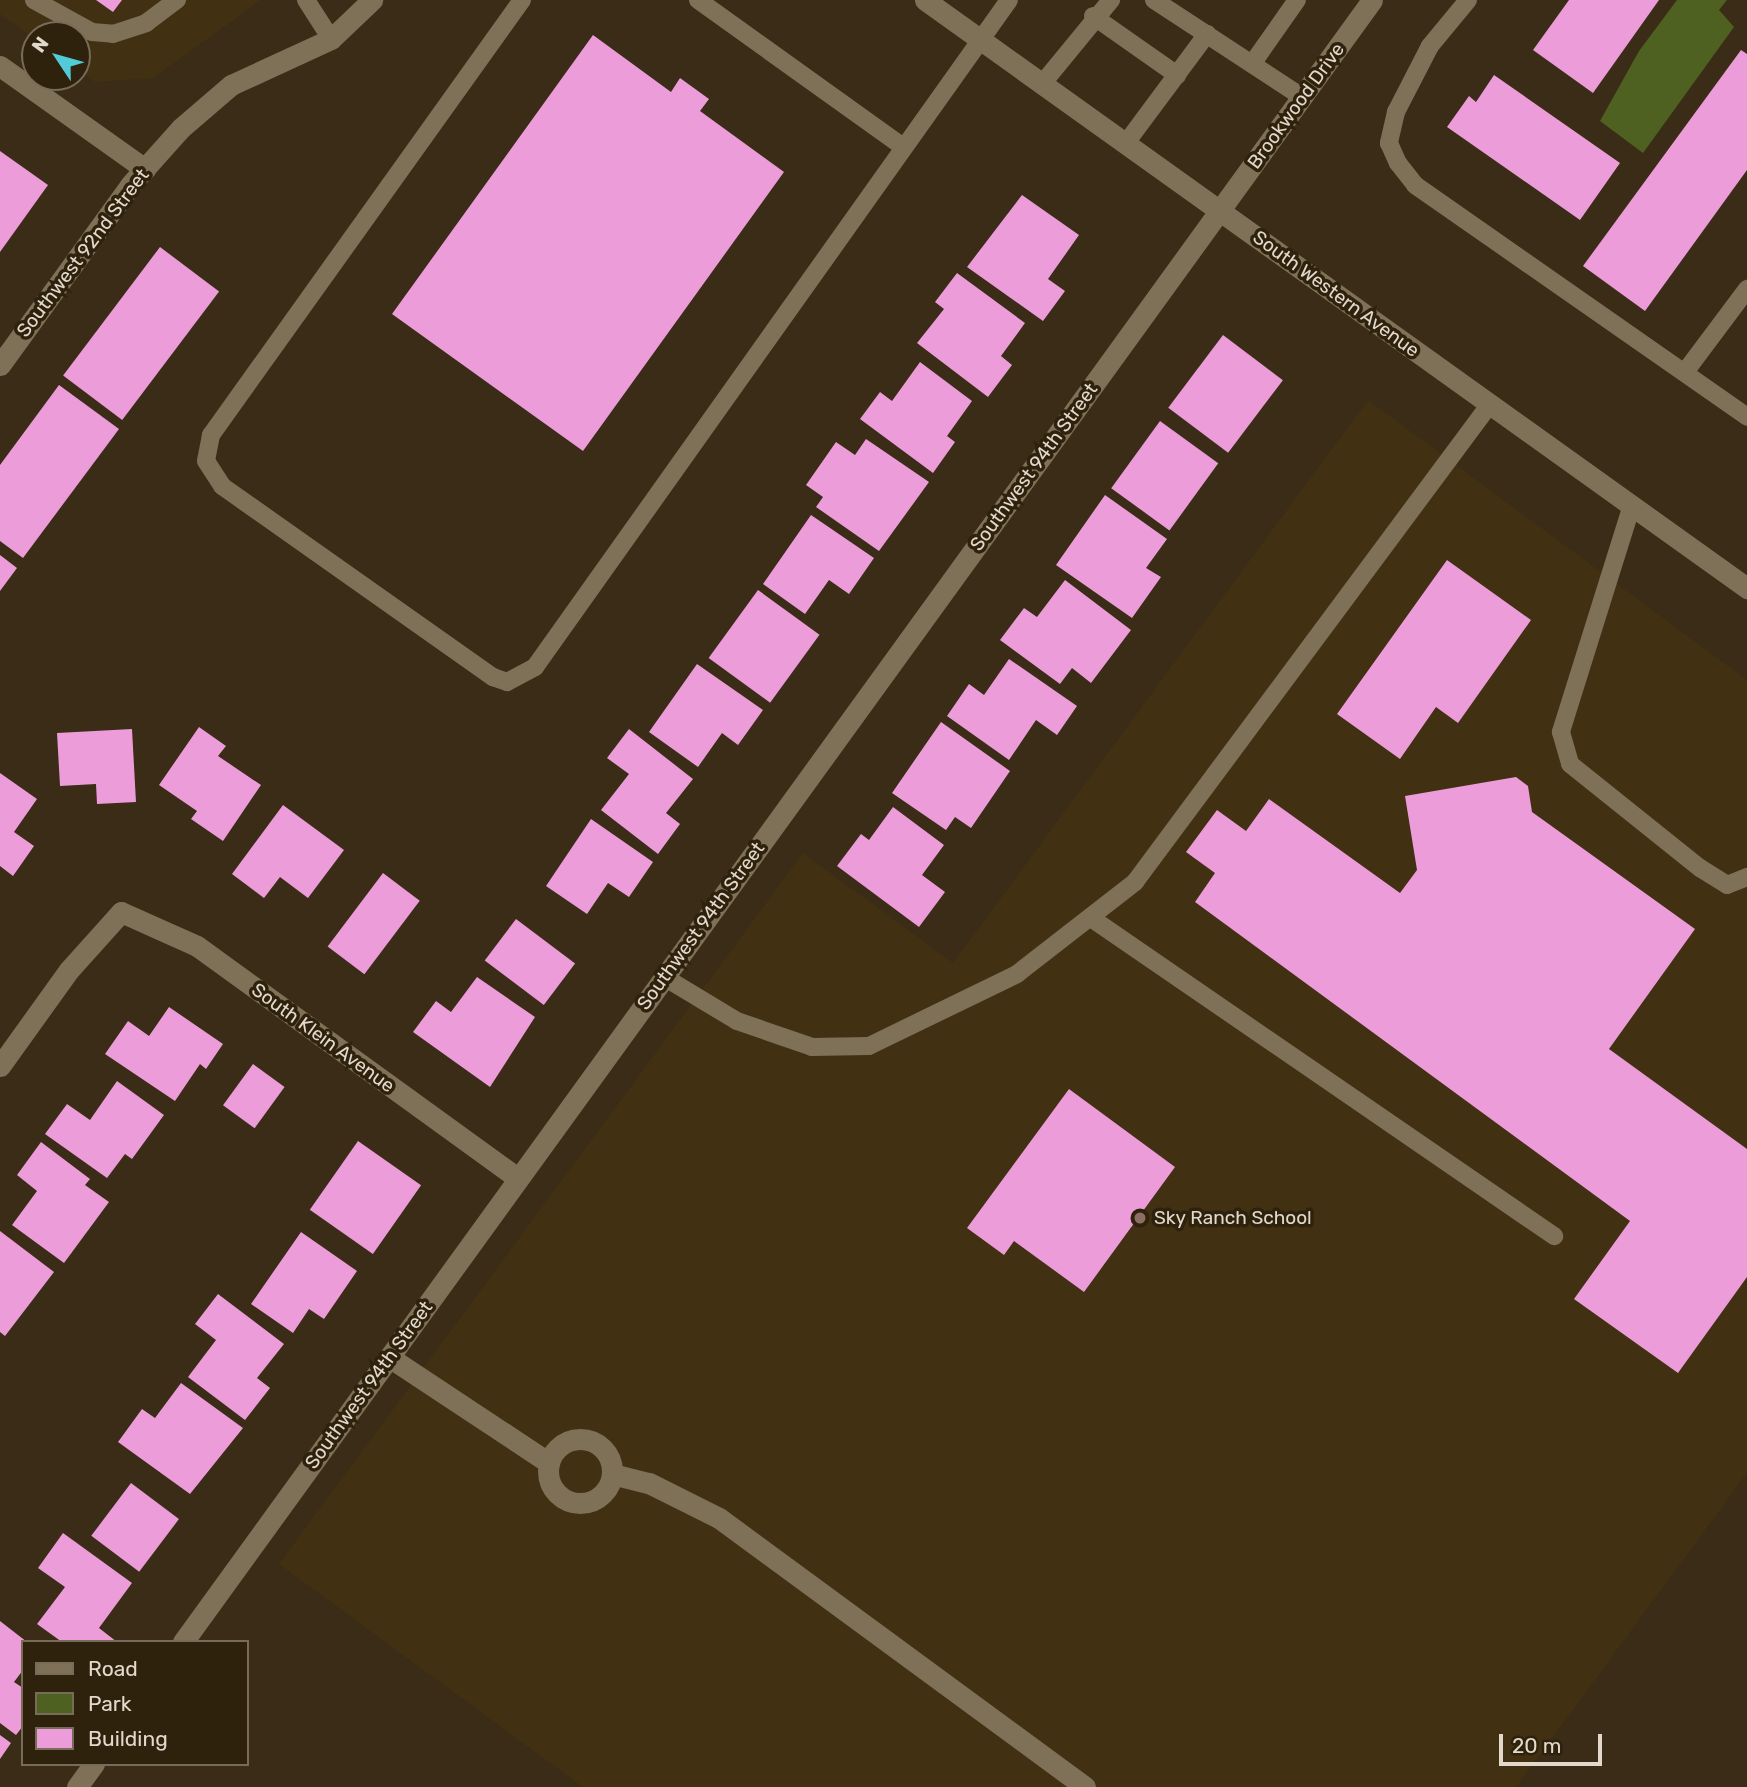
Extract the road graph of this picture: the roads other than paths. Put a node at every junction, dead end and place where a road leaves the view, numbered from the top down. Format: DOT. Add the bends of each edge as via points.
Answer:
graph roads {
  1 [pos="34,0"];
  2 [pos="177,0"];
  3 [pos="306,0"];
  4 [pos="372,0"];
  5 [pos="522,0"];
  6 [pos="698,0"];
  7 [pos="925,0"];
  8 [pos="1009,0"];
  9 [pos="1111,0"];
  10 [pos="1154,0"];
  11 [pos="1297,0"];
  12 [pos="1372,0"];
  13 [pos="1468,0"];
  14 [pos="1093,16"];
  15 [pos="1207,34"];
  16 [pos="331,39"];
  17 [pos="980,39"];
  18 [pos="1252,64"];
  19 [pos="0,66"];
  20 [pos="1177,75"];
  21 [pos="1042,84"];
  22 [pos="1302,97"];
  23 [pos="1126,144"];
  24 [pos="903,147"];
  25 [pos="145,169"];
  26 [pos="1220,211"];
  27 [pos="1747,289"];
  28 [pos="0,365"];
  29 [pos="1685,372"];
  30 [pos="1490,404"];
  31 [pos="1747,417"];
  32 [pos="1632,505"];
  33 [pos="1747,588"];
  34 [pos="1747,877"];
  35 [pos="1091,918"];
  36 [pos="664,977"];
  37 [pos="0,1066"];
  38 [pos="517,1178"];
  39 [pos="1554,1236"];
  40 [pos="389,1357"];
  41 [pos="549,1463"];
  42 [pos="612,1474"];
  43 [pos="184,1640"];
  44 [pos="93,1766"];
  45 [pos="77,1787"];
  46 [pos="1085,1787"];
  1 -- 2 [label="lane" via="92,32 113,34 145,23"];
  3 -- 16 [label="lane"];
  4 -- 16 [label="street, Southwest 92nd Street"];
  5 -- 24 [label="lane" via="206,447 211,473 222,486 494,677 520,679 536,667"];
  6 -- 24 [label="lane"];
  7 -- 17 [label="street, South Western Avenue"];
  8 -- 17 [label="lane"];
  9 -- 14 [label="lane"];
  10 -- 15 [label="lane"];
  11 -- 18 [label="lane"];
  12 -- 22 [label="street, Brookwood Drive"];
  13 -- 29 [label="lane" via="1430,46 1396,111 1389,143 1398,163 1416,185"];
  14 -- 20 [label="lane"];
  14 -- 21 [label="lane"];
  15 -- 18 [label="lane"];
  15 -- 20 [label="lane"];
  16 -- 25 [label="street, Southwest 92nd Street" via="231,85 181,128"];
  17 -- 21 [label="street, South Western Avenue"];
  17 -- 24 [label="lane"];
  18 -- 22 [label="lane"];
  19 -- 25 [label="street"];
  20 -- 23 [label="lane"];
  21 -- 23 [label="street, South Western Avenue"];
  22 -- 26 [label="street, Brookwood Drive"];
  23 -- 26 [label="street, South Western Avenue"];
  25 -- 28 [label="street, Southwest 92nd Street"];
  26 -- 30 [label="street, South Western Avenue"];
  26 -- 36 [label="street, Southwest 94th Street"];
  27 -- 29 [label="lane"];
  29 -- 31 [label="lane"];
  30 -- 32 [label="street, South Western Avenue"];
  30 -- 35 [label="lane" via="1136,883"];
  32 -- 33 [label="street, South Western Avenue"];
  32 -- 34 [label="lane" via="1561,732 1570,764 1700,868 1727,885"];
  35 -- 36 [label="lane" via="1017,974 869,1046 813,1046 787,1038 737,1021"];
  35 -- 39 [label="lane"];
  36 -- 38 [label="street, Southwest 94th Street"];
  37 -- 38 [label="street, South Klein Avenue" via="69,970 121,912 197,946"];
  38 -- 40 [label="street, Southwest 94th Street"];
  40 -- 41 [label="street"];
  40 -- 43 [label="street, Southwest 94th Street"];
  41 -- 42 [label="street" via="561,1445 580,1438 607,1454"];
  41 -- 42 [label="street" via="551,1483 575,1503 603,1493"];
  42 -- 46 [label="street" via="649,1482 719,1518"];
  44 -- 45 [label="street"];
}
